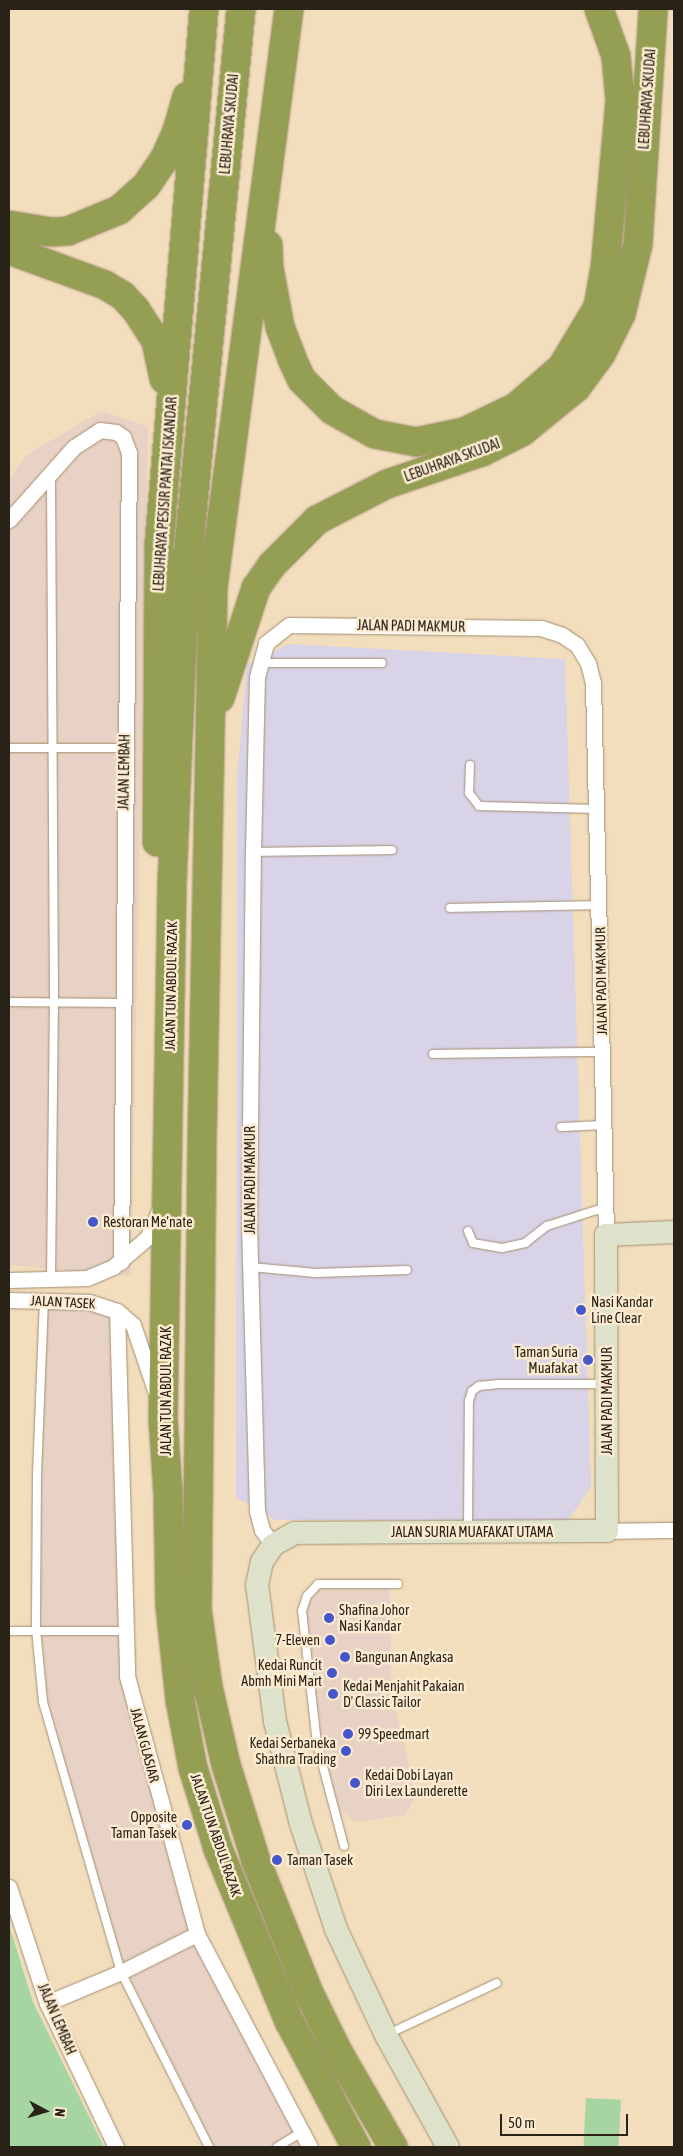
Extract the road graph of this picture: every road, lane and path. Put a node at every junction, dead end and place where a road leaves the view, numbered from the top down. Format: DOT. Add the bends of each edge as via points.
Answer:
graph roads {
  1 [pos="204,9"];
  2 [pos="240,9"];
  3 [pos="289,9"];
  4 [pos="599,9"];
  5 [pos="653,9"];
  6 [pos="202,40"];
  7 [pos="266,191"];
  8 [pos="9,225"];
  9 [pos="9,250"];
  10 [pos="169,428"];
  11 [pos="51,471"];
  12 [pos="9,520"];
  13 [pos="184,598"];
  14 [pos="259,663"];
  15 [pos="382,663"];
  16 [pos="9,748"];
  17 [pos="124,748"];
  18 [pos="52,749"];
  19 [pos="211,762"];
  20 [pos="470,766"];
  21 [pos="597,809"];
  22 [pos="392,850"];
  23 [pos="253,852"];
  24 [pos="600,906"];
  25 [pos="450,908"];
  26 [pos="172,980"];
  27 [pos="9,1002"];
  28 [pos="54,1002"];
  29 [pos="122,1003"];
  30 [pos="603,1052"];
  31 [pos="433,1054"];
  32 [pos="604,1125"];
  33 [pos="561,1127"];
  34 [pos="167,1181"];
  35 [pos="606,1207"];
  36 [pos="468,1231"];
  37 [pos="672,1232"];
  38 [pos="606,1234"];
  39 [pos="121,1262"];
  40 [pos="250,1267"];
  41 [pos="407,1270"];
  42 [pos="9,1280"];
  43 [pos="51,1280"];
  44 [pos="9,1300"];
  45 [pos="44,1300"];
  46 [pos="117,1311"];
  47 [pos="607,1384"];
  48 [pos="163,1418"];
  49 [pos="674,1530"];
  50 [pos="618,1531"];
  51 [pos="468,1532"];
  52 [pos="274,1545"];
  53 [pos="398,1584"];
  54 [pos="36,1629"];
  55 [pos="9,1631"];
  56 [pos="124,1631"];
  57 [pos="344,1846"];
  58 [pos="9,1887"];
  59 [pos="197,1934"];
  60 [pos="121,1972"];
  61 [pos="498,1982"];
  62 [pos="47,2003"];
  63 [pos="386,2035"];
  64 [pos="302,2132"];
  65 [pos="116,2147"];
  66 [pos="209,2147"];
  67 [pos="277,2147"];
  68 [pos="310,2147"];
  69 [pos="356,2147"];
  70 [pos="393,2147"];
  71 [pos="448,2147"];
  1 -- 6 [label="highway, LEBUHRAYA PESISIR PANTAI ISKANDAR"];
  2 -- 13 [label="highway, LEBUHRAYA SKUDAI"];
  3 -- 7 [label="highway"];
  4 -- 7 [label="highway" via="616,56 620,100 605,269 598,307 562,367 516,407 464,432 416,442 375,434 332,410 302,380 280,326 269,268"];
  5 -- 19 [label="highway, LEBUHRAYA SKUDAI" via="638,244 622,314 605,348 576,388 522,432 482,452 361,496 317,520 287,548 256,588 246,611 218,708"];
  6 -- 8 [label="highway" via="177,131 155,173 133,199 119,210 68,231 51,232"];
  6 -- 10 [label="highway, LEBUHRAYA PESISIR PANTAI ISKANDAR"];
  7 -- 19 [label="highway" via="213,588"];
  9 -- 10 [label="highway" via="105,285 136,310 156,341 162,361"];
  10 -- 26 [label="highway, LEBUHRAYA PESISIR PANTAI ISKANDAR" via="159,546 155,709 158,887"];
  11 -- 12 [label="street, JALAN LEMBAH"];
  11 -- 17 [label="street, JALAN LEMBAH" via="74,447 100,430 116,432 126,443 129,453"];
  11 -- 18 [label="lane"];
  13 -- 26 [label="highway, JALAN TUN ABDUL RAZAK" via="172,883"];
  14 -- 15 [label="lane"];
  14 -- 21 [label="street, JALAN PADI MAKMUR" via="266,643 290,624 541,628 562,635 577,645 588,663 593,683"];
  14 -- 23 [label="street, JALAN PADI MAKMUR"];
  16 -- 18 [label="lane"];
  17 -- 18 [label="lane"];
  17 -- 29 [label="street, JALAN LEMBAH"];
  18 -- 28 [label="lane"];
  19 -- 70 [label="highway, JALAN TUN ABDUL RAZAK" via="196,1514 197,1609 226,1765 256,1861 310,1995 338,2052"];
  20 -- 21 [label="lane" via="469,793 480,806"];
  21 -- 24 [label="street, JALAN PADI MAKMUR"];
  22 -- 23 [label="lane"];
  23 -- 40 [label="street, JALAN PADI MAKMUR"];
  24 -- 25 [label="lane"];
  24 -- 30 [label="street, JALAN PADI MAKMUR"];
  26 -- 34 [label="highway, JALAN TUN ABDUL RAZAK"];
  27 -- 28 [label="lane"];
  28 -- 29 [label="lane"];
  28 -- 43 [label="lane"];
  29 -- 39 [label="street, JALAN LEMBAH"];
  30 -- 31 [label="lane"];
  30 -- 32 [label="street, JALAN PADI MAKMUR"];
  32 -- 33 [label="lane"];
  32 -- 35 [label="street, JALAN PADI MAKMUR"];
  34 -- 39 [label="street, JALAN TASEK" via="156,1220 147,1238"];
  34 -- 48 [label="highway, JALAN TUN ABDUL RAZAK"];
  35 -- 36 [label="lane" via="547,1226 525,1243 502,1248 473,1243"];
  35 -- 38 [label="street, JALAN PADI MAKMUR"];
  37 -- 38 [label="street"];
  38 -- 47 [label="street, JALAN PADI MAKMUR"];
  39 -- 43 [label="street, JALAN TASEK" via="87,1278"];
  40 -- 41 [label="lane" via="316,1273"];
  40 -- 52 [label="street, JALAN PADI MAKMUR" via="257,1511 262,1530"];
  42 -- 43 [label="street, JALAN TASEK"];
  44 -- 45 [label="street, JALAN TASEK"];
  45 -- 46 [label="street, JALAN TASEK" via="89,1302"];
  45 -- 54 [label="lane" via="37,1475"];
  46 -- 48 [label="street, JALAN TASEK" via="133,1325"];
  46 -- 56 [label="street, JALAN GLASIAR"];
  47 -- 50 [label="street, JALAN PADI MAKMUR"];
  47 -- 51 [label="lane" via="500,1384 479,1386 472,1392 468,1401"];
  48 -- 69 [label="highway, JALAN TUN ABDUL RAZAK" via="170,1606 180,1700 193,1768 218,1849 261,1956 311,2065"];
  49 -- 50 [label="street, JALAN SURIA MUAFAKAT UTAMA"];
  50 -- 51 [label="street, JALAN SURIA MUAFAKAT UTAMA"];
  51 -- 52 [label="street, JALAN SURIA MUAFAKAT UTAMA" via="295,1533"];
  52 -- 63 [label="street" via="262,1562 257,1585 275,1721 301,1824 336,1928"];
  53 -- 57 [label="lane" via="318,1584 307,1596 302,1610 317,1744"];
  54 -- 55 [label="lane"];
  54 -- 56 [label="lane"];
  54 -- 60 [label="lane" via="42,1702"];
  56 -- 59 [label="street, JALAN GLASIAR" via="127,1676"];
  58 -- 62 [label="street, JALAN LEMBAH"];
  59 -- 60 [label="street"];
  59 -- 64 [label="street, JALAN GLASIAR"];
  60 -- 62 [label="street"];
  60 -- 66 [label="lane"];
  61 -- 63 [label="lane"];
  62 -- 65 [label="street, JALAN LEMBAH"];
  63 -- 71 [label="street"];
  64 -- 67 [label="lane"];
  64 -- 68 [label="street, JALAN GLASIAR"];
}
